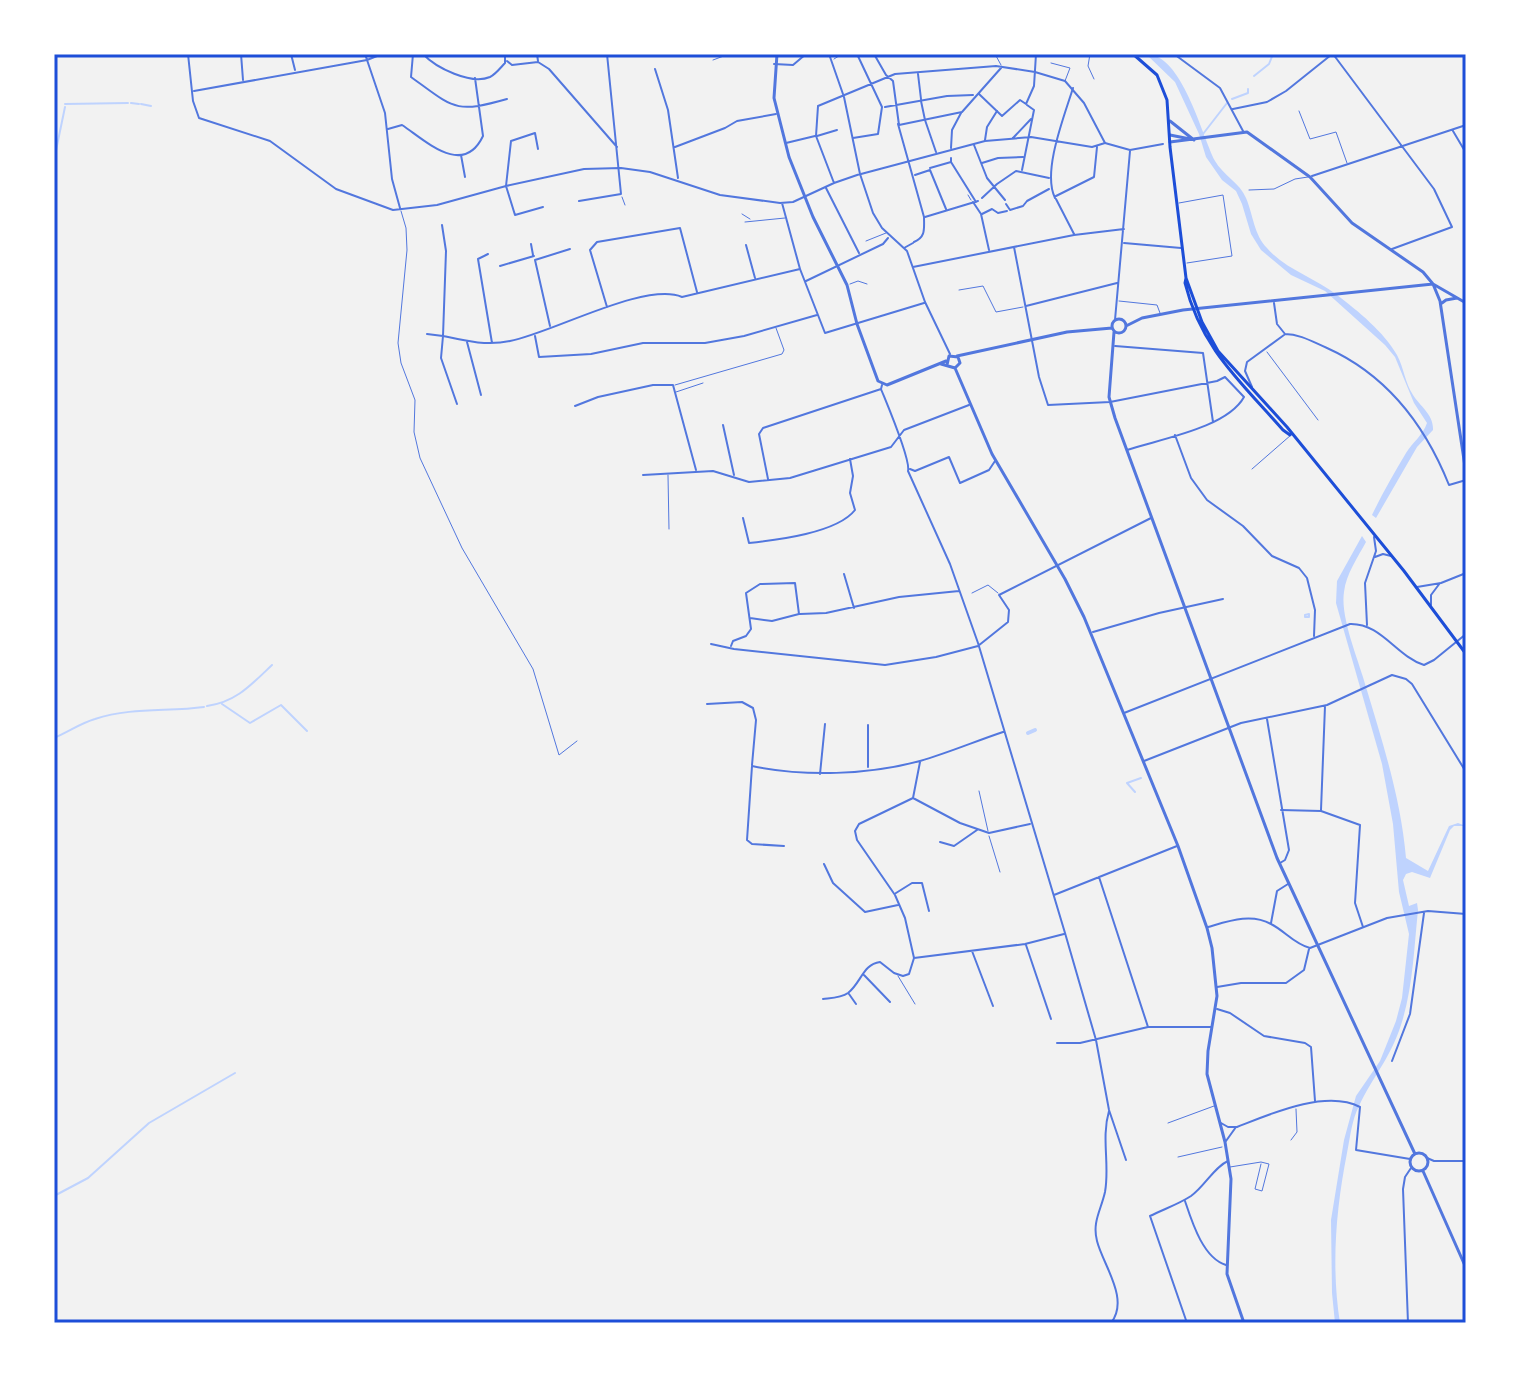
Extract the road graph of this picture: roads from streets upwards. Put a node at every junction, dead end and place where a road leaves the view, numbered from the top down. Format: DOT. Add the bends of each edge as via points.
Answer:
graph roads {
  1 [pos="188,54"];
  2 [pos="241,54"];
  3 [pos="291,54"];
  4 [pos="365,54"];
  5 [pos="382,54"];
  6 [pos="413,54"];
  7 [pos="423,54"];
  8 [pos="505,54"];
  9 [pos="537,54"];
  10 [pos="607,54"];
  11 [pos="777,54"];
  12 [pos="806,54"];
  13 [pos="829,54"];
  14 [pos="857,54"];
  15 [pos="874,54"];
  16 [pos="1036,54"];
  17 [pos="1133,54"];
  18 [pos="1174,54"];
  19 [pos="1332,54"];
  20 [pos="367,60"];
  21 [pos="507,61"];
  22 [pos="538,62"];
  23 [pos="774,64"];
  24 [pos="1002,67"];
  25 [pos="655,69"];
  26 [pos="295,72"];
  27 [pos="918,72"];
  28 [pos="1035,72"];
  29 [pos="888,76"];
  30 [pos="475,78"];
  31 [pos="243,81"];
  32 [pos="872,84"];
  33 [pos="1073,88"];
  34 [pos="192,92"];
  35 [pos="976,94"];
  36 [pos="844,97"];
  37 [pos="507,99"];
  38 [pos="921,100"];
  39 [pos="896,104"];
  40 [pos="1026,104"];
  41 [pos="477,107"];
  42 [pos="882,107"];
  43 [pos="1233,109"];
  44 [pos="997,111"];
  45 [pos="962,112"];
  46 [pos="776,114"];
  47 [pos="1032,118"];
  48 [pos="925,120"];
  49 [pos="1170,121"];
  50 [pos="898,124"];
  51 [pos="1466,125"];
  52 [pos="533,128"];
  53 [pos="388,129"];
  54 [pos="837,130"];
  55 [pos="1453,130"];
  56 [pos="1243,132"];
  57 [pos="535,133"];
  58 [pos="1170,135"];
  59 [pos="816,136"];
  60 [pos="1027,138"];
  61 [pos="852,139"];
  62 [pos="1012,139"];
  63 [pos="1022,140"];
  64 [pos="1196,140"];
  65 [pos="985,141"];
  66 [pos="1057,141"];
  67 [pos="1170,142"];
  68 [pos="1105,143"];
  69 [pos="785,144"];
  70 [pos="974,144"];
  71 [pos="1163,144"];
  72 [pos="1401,145"];
  73 [pos="1097,146"];
  74 [pos="674,147"];
  75 [pos="1026,147"];
  76 [pos="618,148"];
  77 [pos="538,149"];
  78 [pos="951,149"];
  79 [pos="1130,150"];
  80 [pos="936,153"];
  81 [pos="1466,153"];
  82 [pos="461,154"];
  83 [pos="1024,157"];
  84 [pos="910,161"];
  85 [pos="981,163"];
  86 [pos="621,168"];
  87 [pos="930,169"];
  88 [pos="1022,171"];
  89 [pos="860,175"];
  90 [pos="914,175"];
  91 [pos="465,177"];
  92 [pos="1310,177"];
  93 [pos="1051,178"];
  94 [pos="678,179"];
  95 [pos="834,183"];
  96 [pos="506,186"];
  97 [pos="994,186"];
  98 [pos="826,188"];
  99 [pos="1050,188"];
  100 [pos="805,198"];
  101 [pos="982,198"];
  102 [pos="1055,198"];
  103 [pos="579,201"];
  104 [pos="975,201"];
  105 [pos="793,202"];
  106 [pos="782,203"];
  107 [pos="543,207"];
  108 [pos="400,209"];
  109 [pos="784,209"];
  110 [pos="946,209"];
  111 [pos="1007,211"];
  112 [pos="981,214"];
  113 [pos="924,217"];
  114 [pos="442,225"];
  115 [pos="1124,229"];
  116 [pos="887,234"];
  117 [pos="1074,235"];
  118 [pos="1122,243"];
  119 [pos="531,244"];
  120 [pos="746,245"];
  121 [pos="1014,247"];
  122 [pos="904,248"];
  123 [pos="1182,248"];
  124 [pos="570,249"];
  125 [pos="1390,250"];
  126 [pos="989,251"];
  127 [pos="488,254"];
  128 [pos="860,254"];
  129 [pos="534,258"];
  130 [pos="838,265"];
  131 [pos="500,266"];
  132 [pos="912,267"];
  133 [pos="800,269"];
  134 [pos="756,279"];
  135 [pos="805,282"];
  136 [pos="1118,283"];
  137 [pos="1433,284"];
  138 [pos="698,293"];
  139 [pos="1458,298"];
  140 [pos="1273,300"];
  141 [pos="925,302"];
  142 [pos="1466,303"];
  143 [pos="1026,306"];
  144 [pos="607,307"];
  145 [pos="1441,307"];
  146 [pos="1194,309"];
  147 [pos="817,315"];
  148 [pos="857,324"];
  149 [pos="1125,324"];
  150 [pos="1115,326"];
  151 [pos="551,327"];
  152 [pos="427,334"];
  153 [pos="1285,334"];
  154 [pos="534,335"];
  155 [pos="443,336"];
  156 [pos="1033,339"];
  157 [pos="467,341"];
  158 [pos="493,344"];
  159 [pos="1114,344"];
  160 [pos="951,355"];
  161 [pos="958,358"];
  162 [pos="947,363"];
  163 [pos="955,368"];
  164 [pos="1208,383"];
  165 [pos="882,387"];
  166 [pos="1253,388"];
  167 [pos="481,395"];
  168 [pos="1110,402"];
  169 [pos="457,404"];
  170 [pos="969,405"];
  171 [pos="575,406"];
  172 [pos="1213,423"];
  173 [pos="723,425"];
  174 [pos="1175,435"];
  175 [pos="1291,435"];
  176 [pos="898,437"];
  177 [pos="1127,450"];
  178 [pos="850,459"];
  179 [pos="1464,460"];
  180 [pos="996,461"];
  181 [pos="909,467"];
  182 [pos="696,472"];
  183 [pos="1466,473"];
  184 [pos="643,475"];
  185 [pos="735,478"];
  186 [pos="768,480"];
  187 [pos="1466,480"];
  188 [pos="1152,517"];
  189 [pos="743,518"];
  190 [pos="1373,532"];
  191 [pos="1391,556"];
  192 [pos="1374,558"];
  193 [pos="1057,565"];
  194 [pos="1466,573"];
  195 [pos="844,574"];
  196 [pos="1441,583"];
  197 [pos="1416,587"];
  198 [pos="960,591"];
  199 [pos="1223,599"];
  200 [pos="1185,607"];
  201 [pos="1431,607"];
  202 [pos="855,609"];
  203 [pos="799,614"];
  204 [pos="750,618"];
  205 [pos="1367,626"];
  206 [pos="1090,633"];
  207 [pos="1465,635"];
  208 [pos="1314,637"];
  209 [pos="711,644"];
  210 [pos="731,646"];
  211 [pos="978,646"];
  212 [pos="1466,654"];
  213 [pos="1211,679"];
  214 [pos="707,704"];
  215 [pos="1325,706"];
  216 [pos="1124,713"];
  217 [pos="1267,718"];
  218 [pos="825,724"];
  219 [pos="868,725"];
  220 [pos="1229,728"];
  221 [pos="1005,731"];
  222 [pos="920,761"];
  223 [pos="1143,761"];
  224 [pos="752,766"];
  225 [pos="868,768"];
  226 [pos="1466,772"];
  227 [pos="820,774"];
  228 [pos="913,798"];
  229 [pos="1281,810"];
  230 [pos="1321,811"];
  231 [pos="1031,824"];
  232 [pos="978,829"];
  233 [pos="940,842"];
  234 [pos="784,846"];
  235 [pos="1178,846"];
  236 [pos="1279,863"];
  237 [pos="824,864"];
  238 [pos="1099,877"];
  239 [pos="1288,884"];
  240 [pos="895,895"];
  241 [pos="1054,895"];
  242 [pos="899,904"];
  243 [pos="929,911"];
  244 [pos="1422,912"];
  245 [pos="1466,914"];
  246 [pos="1271,924"];
  247 [pos="1207,928"];
  248 [pos="1363,928"];
  249 [pos="1065,933"];
  250 [pos="1025,944"];
  251 [pos="1318,945"];
  252 [pos="1310,948"];
  253 [pos="972,949"];
  254 [pos="914,958"];
  255 [pos="863,974"];
  256 [pos="1217,987"];
  257 [pos="848,993"];
  258 [pos="823,999"];
  259 [pos="890,1002"];
  260 [pos="856,1004"];
  261 [pos="993,1006"];
  262 [pos="1216,1009"];
  263 [pos="1051,1019"];
  264 [pos="1148,1027"];
  265 [pos="1213,1028"];
  266 [pos="1096,1040"];
  267 [pos="1057,1043"];
  268 [pos="1392,1061"];
  269 [pos="1315,1102"];
  270 [pos="1109,1110"];
  271 [pos="1220,1123"];
  272 [pos="1237,1127"];
  273 [pos="1116,1132"];
  274 [pos="1105,1133"];
  275 [pos="1226,1144"];
  276 [pos="1415,1154"];
  277 [pos="1427,1158"];
  278 [pos="1410,1159"];
  279 [pos="1126,1160"];
  280 [pos="1228,1161"];
  281 [pos="1434,1161"];
  282 [pos="1466,1161"];
  283 [pos="1427,1165"];
  284 [pos="1411,1168"];
  285 [pos="1423,1171"];
  286 [pos="1184,1200"];
  287 [pos="1226,1265"];
  288 [pos="1466,1268"];
  289 [pos="1111,1323"];
  290 [pos="1187,1323"];
  291 [pos="1244,1323"];
  292 [pos="1408,1323"];
  1 -- 34 [label="street"];
  2 -- 31 [label="street"];
  3 -- 26 [label="street"];
  4 -- 20 [label="street"];
  5 -- 20 [label="street"];
  6 -- 41 [label="street" via="411,77 455,107"];
  7 -- 30 [label="street" via="448,70"];
  8 -- 21 [label="street"];
  9 -- 22 [label="street"];
  10 -- 76 [label="street"];
  11 -- 23 [label="street"];
  12 -- 23 [label="street" via="793,65"];
  13 -- 36 [label="street"];
  14 -- 32 [label="street"];
  15 -- 29 [label="street"];
  16 -- 28 [label="street"];
  17 -- 49 [label="main road" via="1163,85"];
  18 -- 43 [label="street" via="1212,81"];
  19 -- 43 [label="street" via="1267,102"];
  19 -- 72 [label="street"];
  20 -- 26 [label="street"];
  20 -- 53 [label="street"];
  21 -- 22 [label="street"];
  21 -- 30 [label="street" via="490,77"];
  22 -- 76 [label="street"];
  23 -- 46 [label="street"];
  24 -- 27 [label="street"];
  24 -- 28 [label="street"];
  24 -- 35 [label="street"];
  25 -- 74 [label="street"];
  26 -- 31 [label="street"];
  27 -- 29 [label="street"];
  27 -- 38 [label="street"];
  28 -- 33 [label="street"];
  28 -- 40 [label="street"];
  29 -- 32 [label="street"];
  29 -- 39 [label="street"];
  30 -- 41 [label="street"];
  31 -- 34 [label="street"];
  32 -- 36 [label="street"];
  32 -- 42 [label="street"];
  33 -- 66 [label="street"];
  33 -- 68 [label="street"];
  34 -- 108 [label="street" via="199,118 270,141 341,191"];
  35 -- 38 [label="street"];
  35 -- 44 [label="street"];
  35 -- 45 [label="street"];
  36 -- 59 [label="street" via="818,106"];
  36 -- 61 [label="street"];
  37 -- 41 [label="street"];
  38 -- 39 [label="street"];
  38 -- 48 [label="street"];
  39 -- 42 [label="street"];
  39 -- 50 [label="street"];
  40 -- 44 [label="street" via="1020,100 1002,116"];
  40 -- 47 [label="street" via="1033,109"];
  41 -- 82 [label="street" via="483,136 471,151"];
  42 -- 61 [label="street" via="878,134"];
  43 -- 56 [label="street"];
  44 -- 65 [label="street"];
  45 -- 48 [label="street"];
  45 -- 78 [label="street" via="952,130"];
  46 -- 69 [label="street"];
  46 -- 74 [label="street" via="737,121"];
  47 -- 60 [label="street"];
  47 -- 62 [label="street"];
  48 -- 50 [label="street"];
  48 -- 80 [label="street"];
  49 -- 58 [label="main road"];
  49 -- 64 [label="street"];
  50 -- 84 [label="street"];
  51 -- 55 [label="street"];
  52 -- 57 [label="street"];
  53 -- 82 [label="street" via="402,125 439,151"];
  53 -- 108 [label="street"];
  54 -- 59 [label="street"];
  55 -- 72 [label="street"];
  55 -- 81 [label="street"];
  56 -- 64 [label="street"];
  56 -- 92 [label="street"];
  57 -- 77 [label="street"];
  57 -- 96 [label="street" via="511,141"];
  58 -- 64 [label="street"];
  58 -- 67 [label="main road"];
  59 -- 69 [label="street"];
  59 -- 95 [label="street"];
  60 -- 63 [label="street"];
  60 -- 66 [label="street"];
  60 -- 75 [label="street"];
  61 -- 89 [label="street"];
  62 -- 63 [label="street"];
  62 -- 65 [label="street"];
  63 -- 75 [label="street"];
  64 -- 67 [label="street"];
  65 -- 70 [label="street"];
  66 -- 73 [label="street"];
  66 -- 93 [label="street"];
  67 -- 123 [label="main road"];
  68 -- 73 [label="street"];
  68 -- 79 [label="street"];
  69 -- 100 [label="street"];
  70 -- 78 [label="street"];
  70 -- 85 [label="street"];
  71 -- 79 [label="street"];
  72 -- 92 [label="street"];
  72 -- 125 [label="street" via="1434,189 1452,227"];
  73 -- 102 [label="street" via="1094,177"];
  74 -- 94 [label="street"];
  75 -- 83 [label="street"];
  76 -- 86 [label="street"];
  78 -- 80 [label="street"];
  79 -- 115 [label="street"];
  80 -- 84 [label="street"];
  82 -- 91 [label="street"];
  83 -- 85 [label="street"];
  83 -- 88 [label="street"];
  84 -- 89 [label="street"];
  84 -- 90 [label="street"];
  85 -- 97 [label="street"];
  86 -- 94 [label="street"];
  86 -- 96 [label="street" via="584,169"];
  86 -- 103 [label="street" via="621,194"];
  87 -- 90 [label="street"];
  87 -- 104 [label="street" via="951,160"];
  87 -- 110 [label="street"];
  88 -- 93 [label="street"];
  88 -- 97 [label="street"];
  89 -- 95 [label="street"];
  89 -- 116 [label="street"];
  90 -- 113 [label="street"];
  92 -- 125 [label="street" via="1352,223"];
  93 -- 99 [label="street"];
  94 -- 106 [label="street" via="720,195"];
  95 -- 98 [label="street"];
  96 -- 107 [label="street" via="515,215"];
  96 -- 108 [label="street"];
  97 -- 99 [label="street" via="1010,210"];
  97 -- 101 [label="street"];
  98 -- 100 [label="street"];
  98 -- 128 [label="street"];
  99 -- 102 [label="street"];
  100 -- 105 [label="street"];
  100 -- 130 [label="street"];
  102 -- 117 [label="street"];
  104 -- 110 [label="street"];
  104 -- 112 [label="street"];
  105 -- 106 [label="street"];
  105 -- 109 [label="street"];
  106 -- 109 [label="street"];
  109 -- 133 [label="street"];
  110 -- 113 [label="street"];
  111 -- 112 [label="street"];
  112 -- 126 [label="street"];
  113 -- 122 [label="street" via="923,235"];
  114 -- 155 [label="street"];
  115 -- 117 [label="street"];
  115 -- 118 [label="street"];
  116 -- 122 [label="street"];
  116 -- 128 [label="street" via="883,244"];
  117 -- 121 [label="street"];
  118 -- 123 [label="street"];
  118 -- 136 [label="street"];
  119 -- 129 [label="street"];
  120 -- 134 [label="street"];
  121 -- 126 [label="street"];
  121 -- 143 [label="street"];
  122 -- 132 [label="street"];
  123 -- 146 [label="main road"];
  124 -- 129 [label="street"];
  125 -- 137 [label="street"];
  126 -- 132 [label="street"];
  127 -- 158 [label="street" via="478,259"];
  128 -- 130 [label="street"];
  129 -- 131 [label="street"];
  129 -- 151 [label="street"];
  130 -- 135 [label="street"];
  130 -- 148 [label="street"];
  132 -- 141 [label="street"];
  133 -- 134 [label="street"];
  133 -- 135 [label="street"];
  134 -- 138 [label="street"];
  135 -- 147 [label="street"];
  136 -- 143 [label="street"];
  136 -- 150 [label="street"];
  137 -- 139 [label="street"];
  137 -- 140 [label="street"];
  137 -- 145 [label="street"];
  138 -- 144 [label="street"];
  138 -- 144 [label="street" via="678,228 592,246"];
  139 -- 142 [label="street"];
  139 -- 145 [label="street"];
  140 -- 146 [label="street"];
  140 -- 153 [label="street" via="1277,324"];
  141 -- 148 [label="street"];
  141 -- 160 [label="street"];
  143 -- 156 [label="street"];
  144 -- 151 [label="street"];
  145 -- 179 [label="street"];
  146 -- 149 [label="street"];
  146 -- 166 [label="main road" via="1218,351"];
  146 -- 175 [label="main road" via="1217,356"];
  147 -- 148 [label="street" via="825,333"];
  147 -- 154 [label="street" via="705,343 643,343 542,359"];
  148 -- 165 [label="street"];
  149 -- 150 [label="street"];
  149 -- 150 [label="street"];
  150 -- 156 [label="street"];
  150 -- 159 [label="street"];
  151 -- 154 [label="street"];
  152 -- 155 [label="street"];
  153 -- 166 [label="street" via="1247,362"];
  153 -- 187 [label="street" via="1353,362 1386,387 1423,431 1449,485"];
  154 -- 158 [label="street"];
  155 -- 157 [label="street"];
  155 -- 169 [label="street" via="441,358"];
  156 -- 161 [label="street"];
  156 -- 168 [label="street" via="1045,402"];
  157 -- 158 [label="street"];
  157 -- 167 [label="street"];
  159 -- 164 [label="street" via="1203,353"];
  159 -- 168 [label="street"];
  160 -- 161 [label="street"];
  160 -- 162 [label="street"];
  161 -- 163 [label="street"];
  162 -- 163 [label="street"];
  162 -- 165 [label="street"];
  163 -- 170 [label="street"];
  164 -- 168 [label="street"];
  164 -- 172 [label="street"];
  164 -- 172 [label="street" via="1225,377 1244,397"];
  165 -- 176 [label="street"];
  165 -- 186 [label="street" via="763,428 759,434"];
  166 -- 175 [label="main road"];
  168 -- 177 [label="street"];
  170 -- 176 [label="street"];
  170 -- 180 [label="street"];
  171 -- 182 [label="street" via="653,385 673,385"];
  172 -- 174 [label="street"];
  173 -- 185 [label="street"];
  174 -- 177 [label="street"];
  174 -- 208 [label="street" via="1191,478 1213,507 1307,578 1315,610"];
  175 -- 190 [label="main road"];
  176 -- 178 [label="street" via="891,447"];
  176 -- 181 [label="street"];
  177 -- 188 [label="street"];
  178 -- 186 [label="street"];
  178 -- 189 [label="street" via="855,510 848,518 792,537 749,543"];
  179 -- 183 [label="street"];
  180 -- 181 [label="street" via="989,470 960,483 949,457 915,471"];
  180 -- 193 [label="street"];
  181 -- 198 [label="street"];
  182 -- 184 [label="street"];
  182 -- 185 [label="street" via="719,471"];
  185 -- 186 [label="street"];
  188 -- 193 [label="street"];
  188 -- 200 [label="street"];
  190 -- 191 [label="main road"];
  190 -- 192 [label="street"];
  191 -- 192 [label="street"];
  191 -- 197 [label="main road"];
  192 -- 205 [label="street" via="1365,583"];
  193 -- 206 [label="street"];
  193 -- 211 [label="street" via="999,595 1009,610 1008,622"];
  194 -- 196 [label="street"];
  195 -- 202 [label="street"];
  196 -- 197 [label="street"];
  196 -- 201 [label="street" via="1431,595"];
  197 -- 201 [label="main road"];
  198 -- 202 [label="street" via="899,597"];
  198 -- 211 [label="street"];
  199 -- 200 [label="street"];
  200 -- 206 [label="street"];
  200 -- 213 [label="street"];
  201 -- 212 [label="main road"];
  202 -- 203 [label="street"];
  203 -- 204 [label="street" via="772,621"];
  203 -- 204 [label="street" via="797,582 760,584 746,593"];
  204 -- 210 [label="street" via="749,633"];
  205 -- 207 [label="street" via="1424,665"];
  205 -- 208 [label="street" via="1340,626"];
  206 -- 216 [label="street"];
  208 -- 213 [label="street"];
  209 -- 210 [label="street"];
  210 -- 211 [label="street" via="885,665"];
  211 -- 221 [label="street"];
  213 -- 216 [label="street"];
  213 -- 220 [label="street"];
  214 -- 224 [label="street" via="742,702 753,708"];
  215 -- 217 [label="street"];
  215 -- 226 [label="street" via="1392,675 1406,679"];
  215 -- 230 [label="street"];
  216 -- 223 [label="street"];
  217 -- 220 [label="street"];
  217 -- 229 [label="street"];
  218 -- 227 [label="street"];
  219 -- 225 [label="street"];
  220 -- 223 [label="street"];
  220 -- 236 [label="street"];
  221 -- 222 [label="street"];
  221 -- 231 [label="street"];
  222 -- 225 [label="street"];
  222 -- 228 [label="street"];
  223 -- 235 [label="street"];
  224 -- 227 [label="street"];
  224 -- 234 [label="street" via="747,840"];
  225 -- 227 [label="street"];
  228 -- 232 [label="street"];
  228 -- 240 [label="street" via="859,824 855,831"];
  229 -- 230 [label="street"];
  229 -- 236 [label="street" via="1289,850"];
  230 -- 248 [label="street" via="1360,825 1355,903"];
  231 -- 232 [label="street" via="989,833"];
  231 -- 241 [label="street"];
  232 -- 233 [label="street" via="954,846"];
  235 -- 238 [label="street"];
  235 -- 247 [label="street"];
  236 -- 239 [label="street"];
  237 -- 242 [label="street" via="833,883 865,912"];
  238 -- 241 [label="street"];
  238 -- 264 [label="street"];
  239 -- 246 [label="street" via="1277,891"];
  239 -- 251 [label="street"];
  240 -- 242 [label="street"];
  240 -- 243 [label="street" via="912,883 922,883"];
  241 -- 249 [label="street"];
  242 -- 254 [label="street"];
  244 -- 245 [label="street"];
  244 -- 248 [label="street"];
  244 -- 268 [label="street" via="1410,1014"];
  246 -- 247 [label="street" via="1245,918"];
  246 -- 252 [label="street"];
  247 -- 256 [label="street"];
  248 -- 251 [label="street"];
  249 -- 250 [label="street"];
  249 -- 266 [label="street"];
  250 -- 253 [label="street"];
  250 -- 263 [label="street"];
  251 -- 252 [label="street"];
  251 -- 276 [label="street"];
  252 -- 256 [label="street" via="1304,970 1286,983"];
  253 -- 254 [label="street"];
  253 -- 261 [label="street"];
  254 -- 255 [label="street" via="909,974 898,976 878,961"];
  255 -- 257 [label="street"];
  255 -- 259 [label="street"];
  256 -- 262 [label="street"];
  257 -- 258 [label="street"];
  257 -- 260 [label="street"];
  262 -- 265 [label="street"];
  262 -- 269 [label="street" via="1264,1036 1311,1047"];
  264 -- 265 [label="street"];
  264 -- 266 [label="street"];
  265 -- 271 [label="street" via="1207,1065"];
  266 -- 267 [label="street"];
  266 -- 270 [label="street"];
  269 -- 272 [label="street"];
  269 -- 278 [label="street" via="1360,1106 1356,1150"];
  270 -- 273 [label="street"];
  270 -- 274 [label="street"];
  271 -- 272 [label="street"];
  271 -- 275 [label="street"];
  272 -- 275 [label="street"];
  273 -- 274 [label="street"];
  273 -- 279 [label="street"];
  274 -- 289 [label="street" via="1105,1190 1094,1227 1117,1300"];
  275 -- 280 [label="street"];
  276 -- 277 [label="street"];
  276 -- 278 [label="street"];
  277 -- 281 [label="street"];
  277 -- 283 [label="street"];
  278 -- 284 [label="street"];
  280 -- 286 [label="street"];
  280 -- 287 [label="street"];
  281 -- 282 [label="street"];
  281 -- 283 [label="street"];
  283 -- 285 [label="street"];
  284 -- 285 [label="street"];
  284 -- 292 [label="street" via="1403,1189"];
  285 -- 288 [label="street"];
  286 -- 287 [label="street" via="1210,1255"];
  286 -- 290 [label="street" via="1150,1216"];
  287 -- 291 [label="street"];
}
